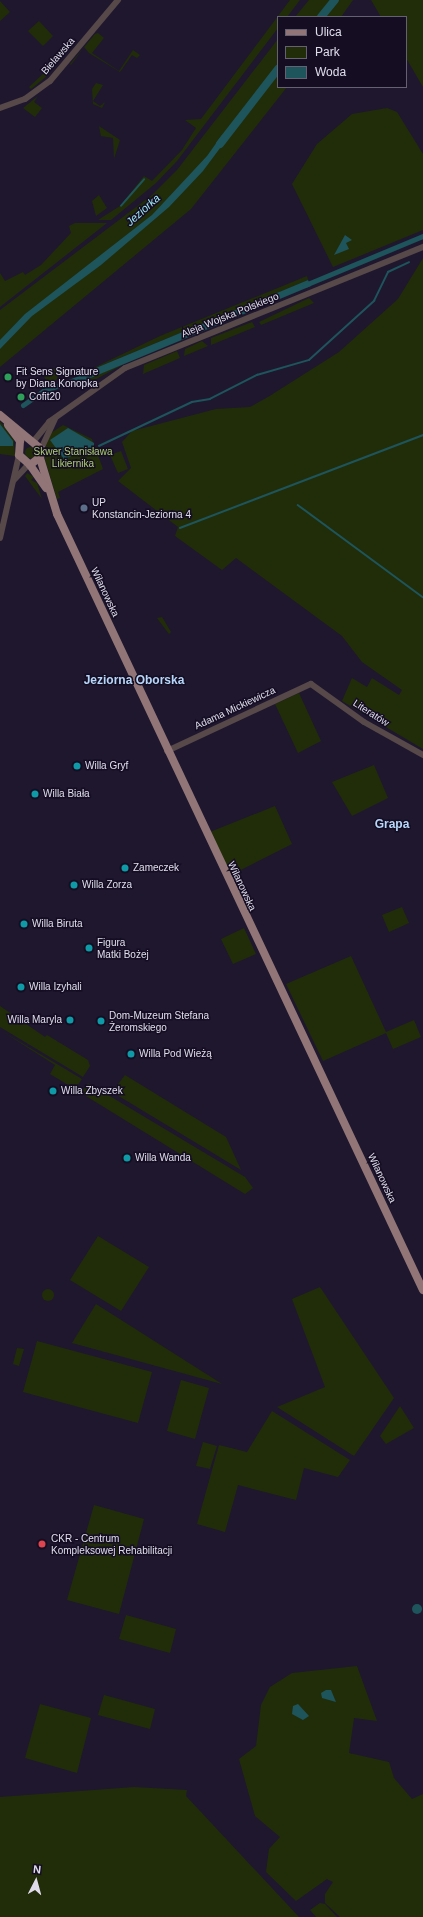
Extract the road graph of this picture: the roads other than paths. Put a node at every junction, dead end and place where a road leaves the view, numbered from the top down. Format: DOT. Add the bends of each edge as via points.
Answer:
graph roads {
  1 [pos="118,0"];
  2 [pos="0,108"];
  3 [pos="423,248"];
  4 [pos="0,414"];
  5 [pos="55,419"];
  6 [pos="6,421"];
  7 [pos="31,440"];
  8 [pos="41,449"];
  9 [pos="20,451"];
  10 [pos="40,458"];
  11 [pos="30,465"];
  12 [pos="14,480"];
  13 [pos="46,488"];
  14 [pos="0,538"];
  15 [pos="311,684"];
  16 [pos="167,751"];
  17 [pos="423,755"];
  18 [pos="423,1290"];
  1 -- 2 [label="street, Bielawska" via="50,81 24,99"];
  3 -- 5 [label="street, Aleja Wojska Polskiego" via="125,368"];
  4 -- 6 [label="main road"];
  5 -- 7 [label="street, Aleja Wojska Polskiego"];
  5 -- 8 [label="street, Aleja Wojska Polskiego"];
  6 -- 7 [label="main road"];
  6 -- 9 [label="main road"];
  7 -- 8 [label="main road"];
  7 -- 9 [label="main road"];
  8 -- 10 [label="main road, Wilanowska"];
  9 -- 11 [label="main road, Wilanowska"];
  9 -- 12 [label="street"];
  10 -- 11 [label="main road"];
  10 -- 13 [label="main road, Wilanowska"];
  11 -- 12 [label="street"];
  11 -- 13 [label="main road, Wilanowska"];
  12 -- 14 [label="street"];
  13 -- 16 [label="main road, Wilanowska"];
  15 -- 16 [label="street, Adama Mickiewicza"];
  15 -- 17 [label="street, Literatów" via="364,722"];
  16 -- 18 [label="main road, Wilanowska"];
}
